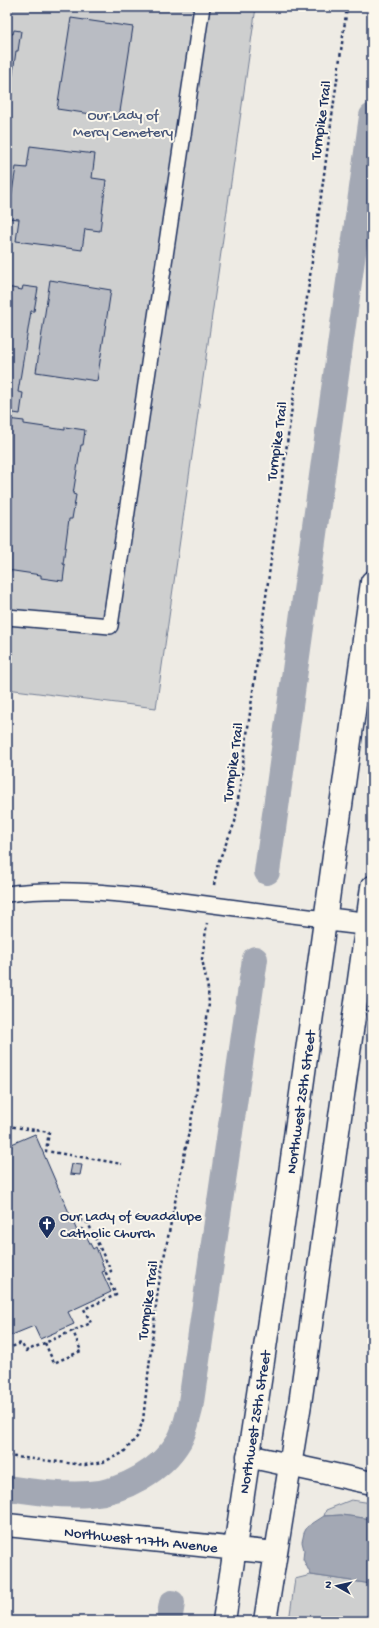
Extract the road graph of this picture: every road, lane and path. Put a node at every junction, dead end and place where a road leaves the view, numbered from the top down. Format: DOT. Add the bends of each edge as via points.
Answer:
graph roads {
  1 [pos="202,7"];
  2 [pos="347,7"];
  3 [pos="372,582"];
  4 [pos="7,618"];
  5 [pos="216,874"];
  6 [pos="372,888"];
  7 [pos="7,894"];
  8 [pos="325,919"];
  9 [pos="370,924"];
  10 [pos="205,934"];
  11 [pos="7,1126"];
  12 [pos="122,1164"];
  13 [pos="71,1216"];
  14 [pos="73,1331"];
  15 [pos="45,1343"];
  16 [pos="7,1349"];
  17 [pos="7,1456"];
  18 [pos="248,1456"];
  19 [pos="291,1464"];
  20 [pos="372,1483"];
  21 [pos="7,1525"];
  22 [pos="235,1549"];
  23 [pos="276,1553"];
  24 [pos="224,1621"];
  25 [pos="265,1621"];
  1 -- 4 [label="lane" via="110,626"];
  2 -- 5 [label="path, Turnpike Trail" via="235,822"];
  3 -- 8 [label="main road, Northwest 25th Street"];
  6 -- 9 [label="main road"];
  7 -- 8 [label="lane" via="80,891"];
  8 -- 9 [label="main road"];
  8 -- 18 [label="main road, Northwest 25th Street"];
  9 -- 19 [label="main road"];
  10 -- 17 [label="path, Turnpike Trail" via="202,960 209,1004 195,1101 158,1288 144,1413 137,1437 123,1453 97,1463"];
  11 -- 12 [label="path" via="49,1132 46,1151"];
  13 -- 14 [label="path" via="88,1223 111,1271 106,1273 116,1295 84,1309 91,1323"];
  14 -- 15 [label="path"];
  14 -- 15 [label="path" via="81,1351 54,1363"];
  15 -- 16 [label="path" via="26,1351 21,1343"];
  18 -- 19 [label="main road"];
  18 -- 22 [label="main road, Northwest 25th Street"];
  19 -- 20 [label="main road"];
  19 -- 23 [label="main road"];
  21 -- 22 [label="main road, Northwest 117th Avenue"];
  22 -- 23 [label="main road, Northwest 117th Avenue"];
  22 -- 24 [label="main road, Northwest 25th Street"];
  23 -- 25 [label="main road"];
}
